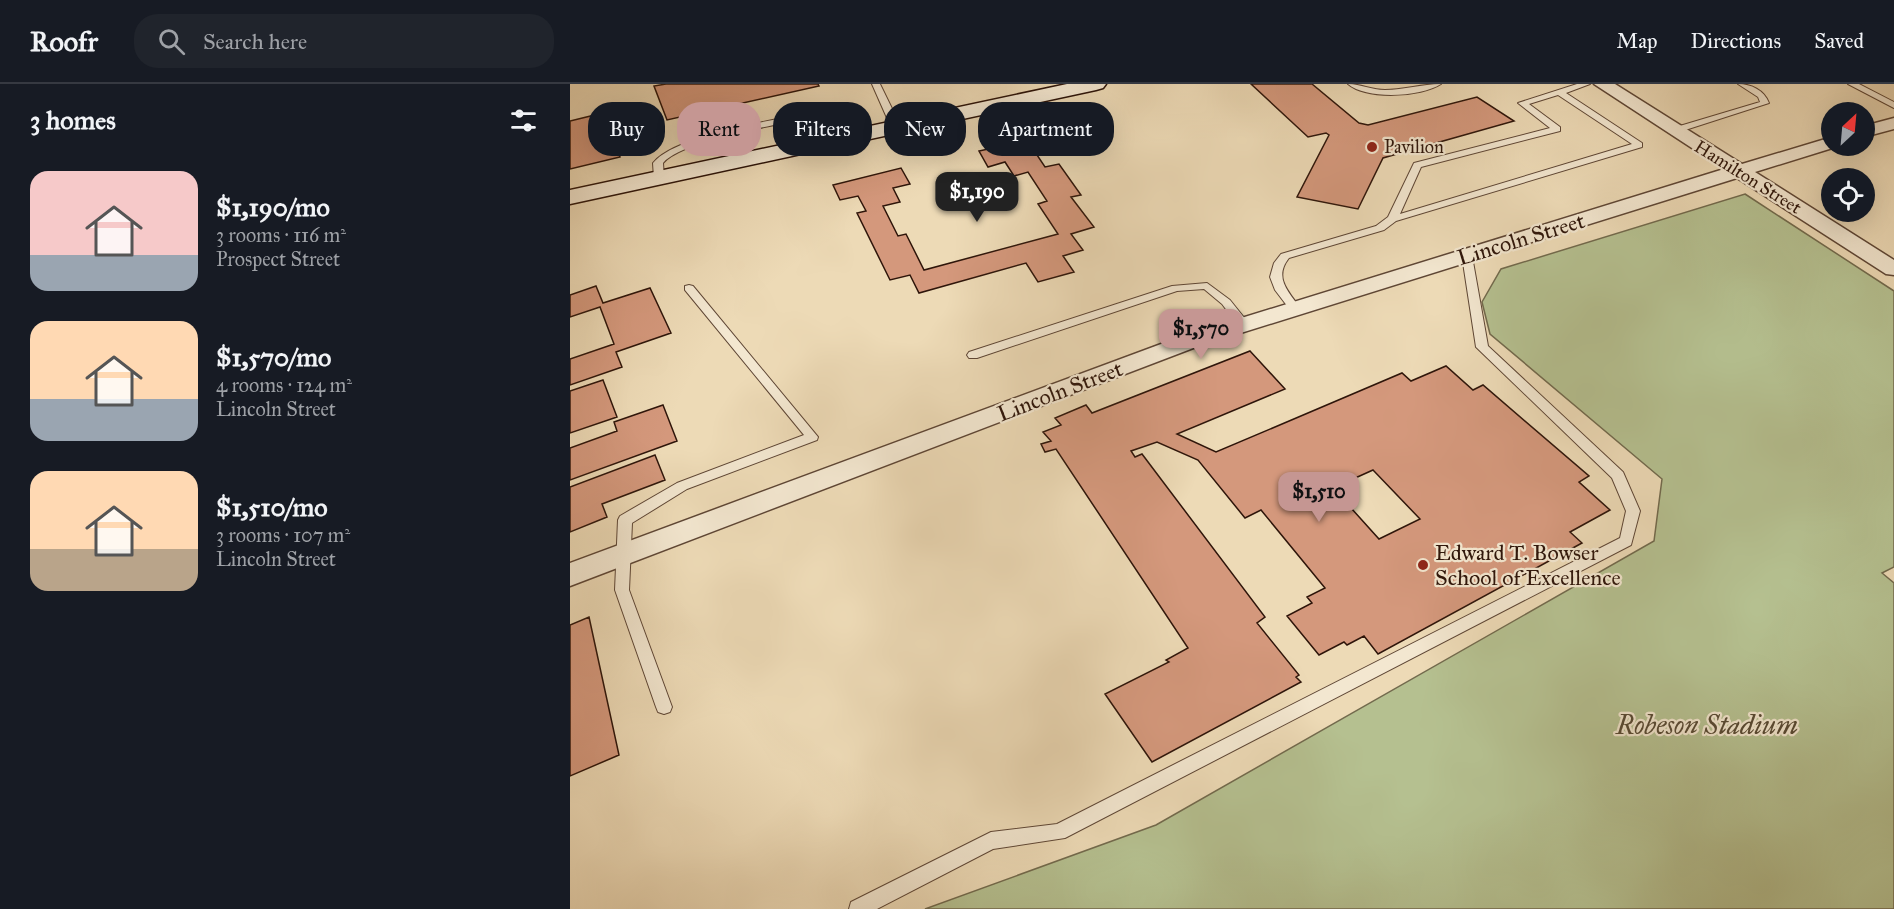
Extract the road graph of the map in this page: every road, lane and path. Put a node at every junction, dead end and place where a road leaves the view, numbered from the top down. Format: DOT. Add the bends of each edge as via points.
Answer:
graph roads {
  1 [pos="876,84"];
  2 [pos="1096,84"];
  3 [pos="1352,84"];
  4 [pos="1437,84"];
  5 [pos="1586,84"];
  6 [pos="1603,84"];
  7 [pos="1742,84"];
  8 [pos="1852,84"];
  9 [pos="1559,92"];
  10 [pos="884,102"];
  11 [pos="1894,105"];
  12 [pos="966,112"];
  13 [pos="1894,123"];
  14 [pos="1875,129"];
  15 [pos="884,130"];
  16 [pos="1676,130"];
  17 [pos="1821,145"];
  18 [pos="1739,171"];
  19 [pos="570,197"];
  20 [pos="1392,219"];
  21 [pos="1467,256"];
  22 [pos="1894,269"];
  23 [pos="689,288"];
  24 [pos="1295,309"];
  25 [pos="1244,325"];
  26 [pos="973,355"];
  27 [pos="623,555"];
  28 [pos="570,575"];
  29 [pos="664,707"];
  30 [pos="858,909"];
  1 -- 10 [label="lane"];
  2 -- 12 [label="street"];
  3 -- 4 [label="lane" via="1369,92 1392,94"];
  5 -- 9 [label="lane"];
  6 -- 16 [label="street, Hamilton Street"];
  7 -- 16 [label="lane" via="1762,96 1765,103"];
  8 -- 11 [label="lane"];
  9 -- 20 [label="lane" via="1522,103 1557,129 1417,165"];
  9 -- 20 [label="lane" via="1640,145"];
  13 -- 14 [label="street"];
  15 -- 19 [label="street"];
  16 -- 18 [label="street, Hamilton Street"];
  17 -- 18 [label="street, Lincoln Street"];
  18 -- 21 [label="street, Lincoln Street"];
  18 -- 22 [label="street, Hamilton Street"];
  20 -- 24 [label="lane" via="1380,228 1285,256 1276,265 1275,276"];
  21 -- 24 [label="street, Lincoln Street"];
  21 -- 30 [label="lane" via="1482,347 1618,475 1633,511 1626,541 1059,832 991,841"];
  23 -- 27 [label="lane" via="812,437 682,486 650,504 626,520"];
  24 -- 25 [label="street, Lincoln Street"];
  25 -- 26 [label="lane" via="1207,286 1176,288"];
  25 -- 27 [label="street, Lincoln Street" via="1188,342"];
  27 -- 28 [label="street, Lincoln Street"];
  27 -- 29 [label="lane" via="622,590"];
}
